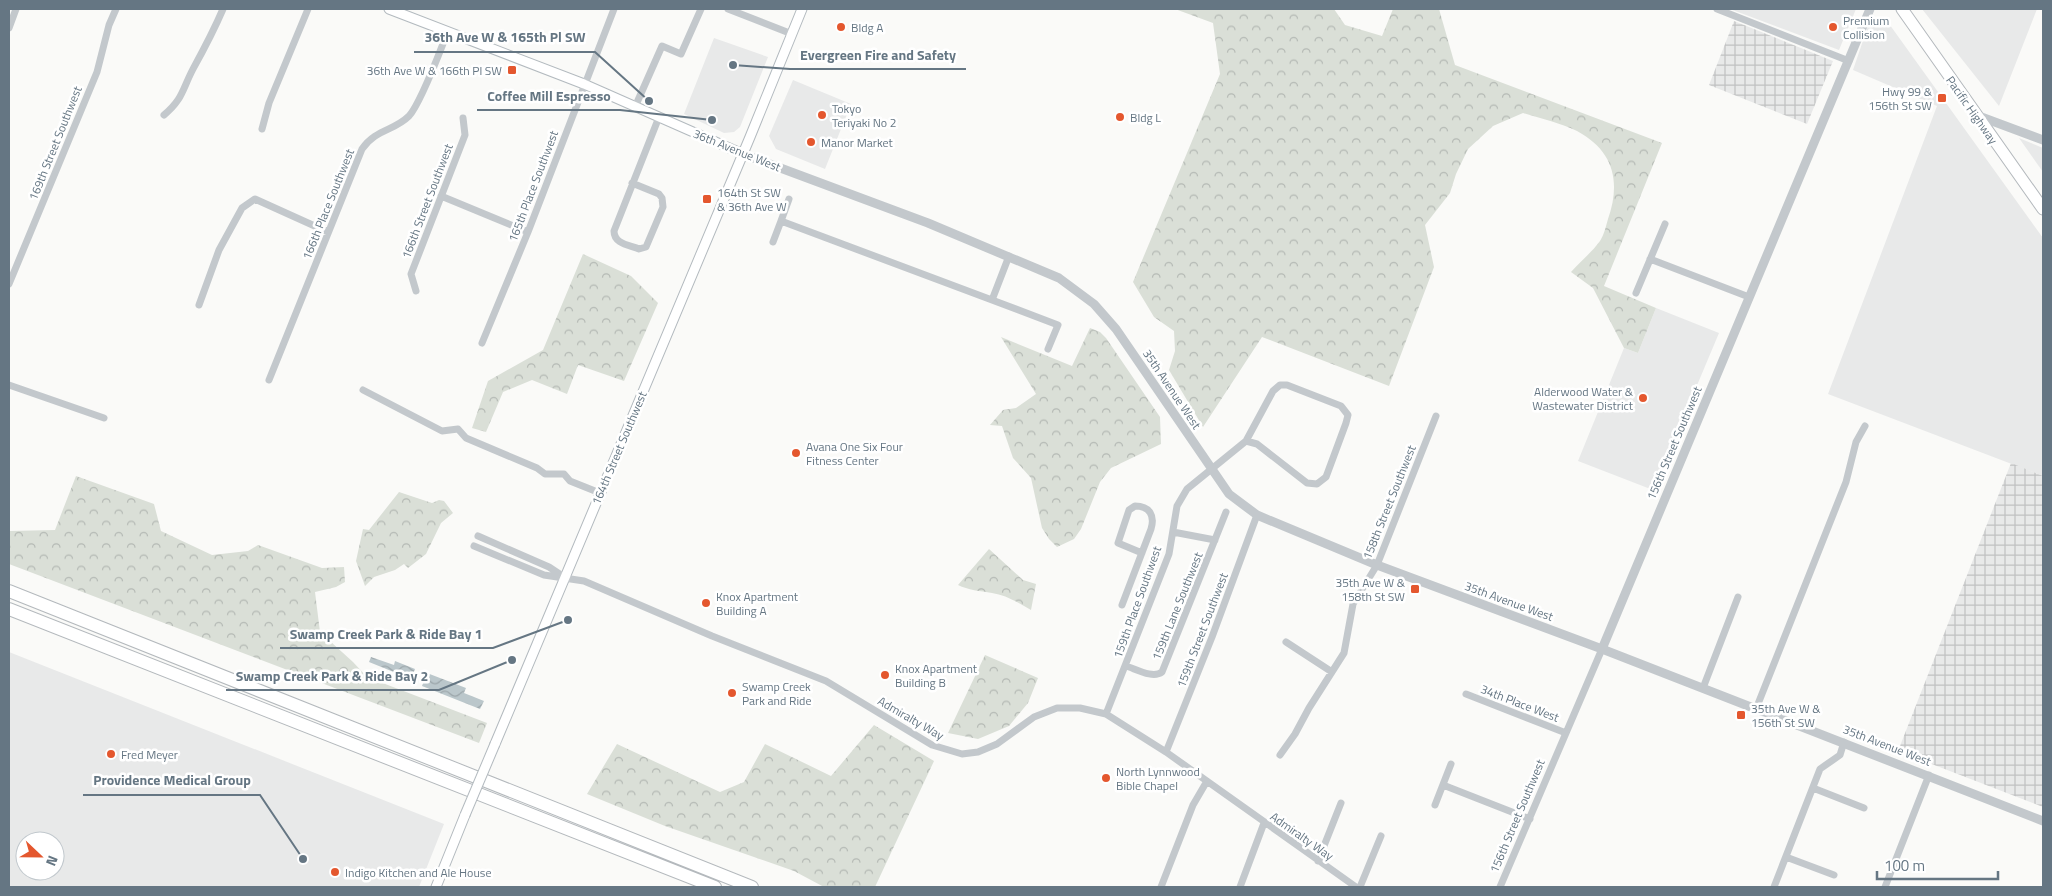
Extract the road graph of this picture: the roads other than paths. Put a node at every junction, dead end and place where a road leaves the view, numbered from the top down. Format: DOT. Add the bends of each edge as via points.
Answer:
graph roads {
  1 [pos="16,9"];
  2 [pos="116,9"];
  3 [pos="223,9"];
  4 [pos="308,9"];
  5 [pos="389,9"];
  6 [pos="614,9"];
  7 [pos="701,9"];
  8 [pos="728,9"];
  9 [pos="802,9"];
  10 [pos="1717,9"];
  11 [pos="1870,9"];
  12 [pos="1902,9"];
  13 [pos="9,28"];
  14 [pos="448,31"];
  15 [pos="792,34"];
  16 [pos="1849,60"];
  17 [pos="584,84"];
  18 [pos="635,107"];
  19 [pos="1974,114"];
  20 [pos="164,115"];
  21 [pos="463,118"];
  22 [pos="659,118"];
  23 [pos="262,129"];
  24 [pos="2043,140"];
  25 [pos="743,154"];
  26 [pos="632,183"];
  27 [pos="441,196"];
  28 [pos="789,200"];
  29 [pos="2043,210"];
  30 [pos="781,221"];
  31 [pos="1665,224"];
  32 [pos="328,232"];
  33 [pos="528,232"];
  34 [pos="773,242"];
  35 [pos="1009,256"];
  36 [pos="1650,259"];
  37 [pos="1059,278"];
  38 [pos="9,284"];
  39 [pos="416,291"];
  40 [pos="1636,293"];
  41 [pos="1750,297"];
  42 [pos="992,300"];
  43 [pos="199,305"];
  44 [pos="482,343"];
  45 [pos="1048,349"];
  46 [pos="269,380"];
  47 [pos="9,385"];
  48 [pos="363,390"];
  49 [pos="1436,416"];
  50 [pos="104,418"];
  51 [pos="1866,426"];
  52 [pos="1246,441"];
  53 [pos="1212,470"];
  54 [pos="600,493"];
  55 [pos="1226,512"];
  56 [pos="1257,515"];
  57 [pos="1173,532"];
  58 [pos="478,536"];
  59 [pos="1215,540"];
  60 [pos="474,546"];
  61 [pos="1142,553"];
  62 [pos="1376,565"];
  63 [pos="564,578"];
  64 [pos="9,591"];
  65 [pos="1738,597"];
  66 [pos="1122,605"];
  67 [pos="9,609"];
  68 [pos="1286,642"];
  69 [pos="1602,649"];
  70 [pos="1126,666"];
  71 [pos="1332,672"];
  72 [pos="1703,688"];
  73 [pos="1466,694"];
  74 [pos="1756,709"];
  75 [pos="1106,714"];
  76 [pos="1566,733"];
  77 [pos="1844,742"];
  78 [pos="1166,752"];
  79 [pos="1280,755"];
  80 [pos="1451,764"];
  81 [pos="1929,775"];
  82 [pos="1208,782"];
  83 [pos="1443,785"];
  84 [pos="1813,788"];
  85 [pos="1340,803"];
  86 [pos="1435,804"];
  87 [pos="1864,808"];
  88 [pos="1530,818"];
  89 [pos="2043,821"];
  90 [pos="1264,824"];
  91 [pos="1382,836"];
  92 [pos="1786,857"];
  93 [pos="1318,861"];
  94 [pos="1834,875"];
  95 [pos="436,887"];
  96 [pos="715,887"];
  97 [pos="752,887"];
  98 [pos="1161,887"];
  99 [pos="1240,887"];
  100 [pos="1358,887"];
  101 [pos="1500,887"];
  102 [pos="1774,887"];
  103 [pos="1885,887"];
  1 -- 13 [label="street"];
  2 -- 38 [label="street, 169th Street Southwest" via="96,72"];
  3 -- 20 [label="street" via="178,104"];
  4 -- 23 [label="street" via="269,103"];
  5 -- 14 [label="main road, 36th Avenue West"];
  6 -- 17 [label="street, 165th Place Southwest"];
  7 -- 18 [label="street" via="681,54 662,46"];
  8 -- 15 [label="street"];
  9 -- 15 [label="main road, 164th Street Southwest"];
  10 -- 16 [label="street"];
  11 -- 16 [label="street, 156th Street Southwest"];
  12 -- 19 [label="highway, Pacific Highway"];
  14 -- 17 [label="main road, 36th Avenue West"];
  14 -- 32 [label="street, 166th Place Southwest" via="409,116 368,140 362,149"];
  15 -- 25 [label="main road, 164th Street Southwest"];
  16 -- 41 [label="street, 156th Street Southwest"];
  17 -- 18 [label="main road, 36th Avenue West"];
  17 -- 33 [label="street, 165th Place Southwest"];
  18 -- 22 [label="main road, 36th Avenue West"];
  19 -- 24 [label="street"];
  19 -- 29 [label="highway, Pacific Highway"];
  21 -- 27 [label="street, 166th Street Southwest" via="465,135"];
  22 -- 25 [label="main road, 36th Avenue West"];
  22 -- 26 [label="street"];
  25 -- 35 [label="street, 36th Avenue West"];
  25 -- 54 [label="main road, 164th Street Southwest"];
  26 -- 26 [label="street" via="614,237 616,241 643,249 663,202 659,194"];
  27 -- 33 [label="street"];
  27 -- 39 [label="street, 166th Street Southwest" via="411,274"];
  28 -- 30 [label="street"];
  30 -- 34 [label="street"];
  30 -- 42 [label="street"];
  31 -- 36 [label="street"];
  32 -- 43 [label="street" via="255,199 242,208 219,250"];
  32 -- 46 [label="street, 166th Place Southwest"];
  33 -- 44 [label="street, 165th Place Southwest"];
  35 -- 37 [label="street, 36th Avenue West"];
  35 -- 42 [label="street"];
  36 -- 40 [label="street"];
  36 -- 41 [label="street"];
  37 -- 53 [label="street, 35th Avenue West" via="1094,304 1116,329"];
  41 -- 69 [label="street, 156th Street Southwest"];
  42 -- 45 [label="street" via="1058,325"];
  47 -- 50 [label="street"];
  48 -- 54 [label="street" via="442,431 458,429 466,438 545,474 564,474 570,481"];
  49 -- 62 [label="street, 158th Street Southwest"];
  51 -- 74 [label="street" via="1856,442 1846,482"];
  52 -- 52 [label="street, 159th Place Southwest" via="1273,391 1280,385 1341,406 1348,415 1326,477 1317,484 1308,483 1257,444"];
  52 -- 53 [label="street, 159th Place Southwest"];
  53 -- 56 [label="street, 35th Avenue West" via="1229,494"];
  53 -- 57 [label="street, 159th Place Southwest" via="1187,489 1177,506"];
  54 -- 63 [label="main road, 164th Street Southwest"];
  55 -- 59 [label="street, 159th Lane Southwest"];
  56 -- 62 [label="street, 35th Avenue West"];
  56 -- 78 [label="street, 159th Street Southwest"];
  57 -- 59 [label="street"];
  57 -- 70 [label="street, 159th Place Southwest" via="1169,554"];
  58 -- 63 [label="street" via="549,566"];
  59 -- 70 [label="street, 159th Lane Southwest" via="1162,672 1153,675"];
  60 -- 63 [label="street, Admiralty Way" via="544,575"];
  61 -- 61 [label="street" via="1118,543 1129,510 1135,506 1146,508 1152,515 1151,529"];
  61 -- 66 [label="street"];
  62 -- 69 [label="street, 35th Avenue West"];
  62 -- 71 [label="street, 158th Street Southwest" via="1353,604 1344,653"];
  63 -- 75 [label="street, Admiralty Way" via="584,581 826,681 932,745 946,750 962,754 978,752 997,744 1034,717 1057,708 1080,708"];
  63 -- 95 [label="main road, 164th Street Southwest, bridge"];
  64 -- 97 [label="highway"];
  65 -- 72 [label="street"];
  67 -- 96 [label="highway"];
  68 -- 71 [label="street"];
  69 -- 72 [label="street, 35th Avenue West"];
  69 -- 76 [label="street, 156th Street Southwest"];
  70 -- 75 [label="street, 159th Place Southwest"];
  71 -- 79 [label="street, 158th Street Southwest"];
  72 -- 74 [label="street, 35th Avenue West"];
  73 -- 76 [label="street, 34th Place West"];
  74 -- 77 [label="street, 35th Avenue West"];
  75 -- 78 [label="street, Admiralty Way"];
  76 -- 88 [label="street, 156th Street Southwest"];
  77 -- 81 [label="street, 35th Avenue West"];
  77 -- 84 [label="street" via="1840,755 1820,770"];
  78 -- 82 [label="street, Admiralty Way"];
  80 -- 83 [label="street"];
  81 -- 89 [label="street, 35th Avenue West"];
  81 -- 103 [label="street"];
  82 -- 90 [label="street, Admiralty Way"];
  82 -- 98 [label="street" via="1193,805"];
  83 -- 86 [label="street"];
  83 -- 88 [label="street"];
  84 -- 87 [label="street"];
  84 -- 92 [label="street"];
  85 -- 93 [label="street"];
  88 -- 101 [label="street, 156th Street Southwest"];
  90 -- 93 [label="street, Admiralty Way"];
  90 -- 99 [label="street"];
  91 -- 100 [label="street"];
  92 -- 94 [label="street"];
  92 -- 102 [label="street"];
  93 -- 100 [label="street, Admiralty Way"];
}
